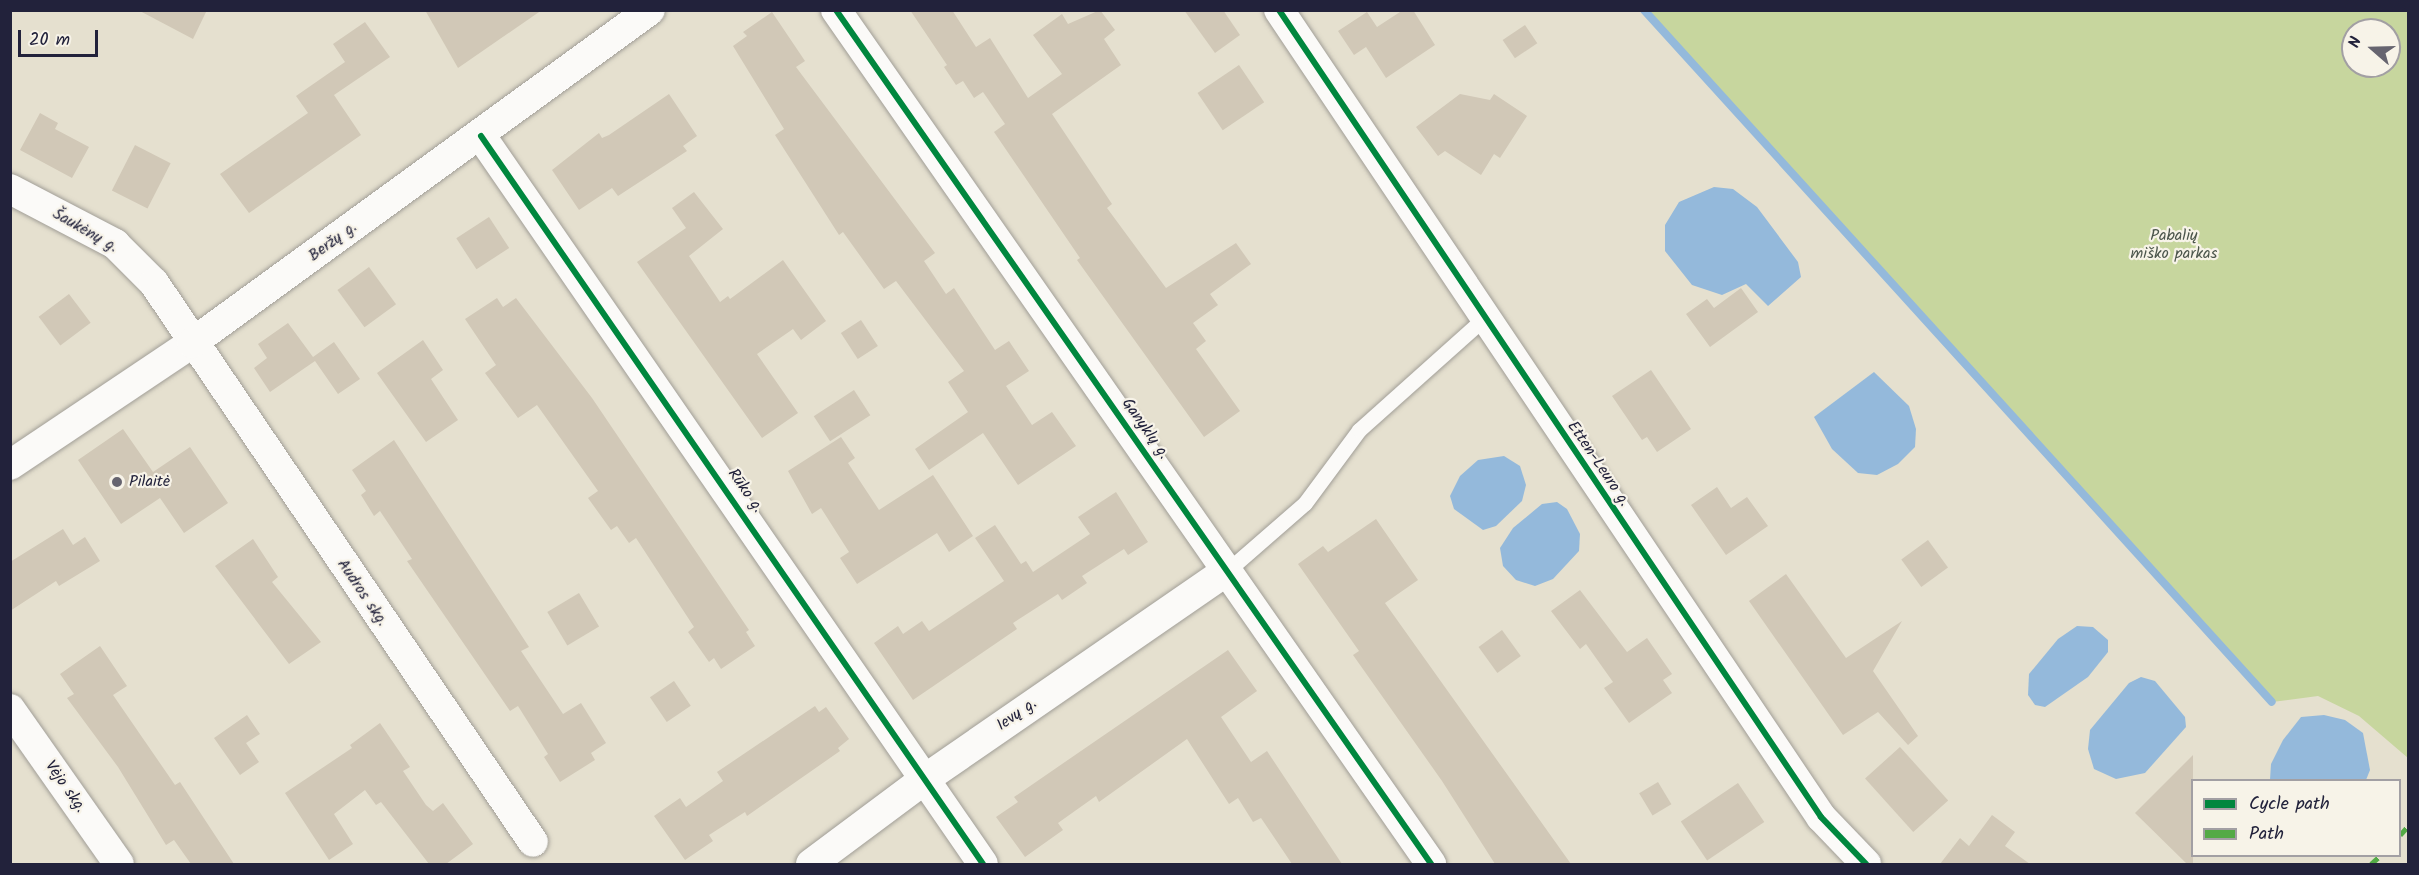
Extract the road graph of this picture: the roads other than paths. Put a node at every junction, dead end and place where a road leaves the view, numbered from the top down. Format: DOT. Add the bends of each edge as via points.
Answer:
graph roads {
  1 [pos="651,10"];
  2 [pos="836,10"];
  3 [pos="1279,10"];
  4 [pos="481,136"];
  5 [pos="10,189"];
  6 [pos="1483,319"];
  7 [pos="192,343"];
  8 [pos="10,465"];
  9 [pos="1227,571"];
  10 [pos="10,709"];
  11 [pos="925,779"];
  12 [pos="533,842"];
  13 [pos="119,864"];
  14 [pos="811,864"];
  15 [pos="983,864"];
  16 [pos="1431,864"];
  17 [pos="1866,864"];
  1 -- 4 [label="street, Beržų g."];
  2 -- 9 [label="street, Ganyklų g."];
  3 -- 6 [label="street, Etten-Leuro g."];
  4 -- 7 [label="street, Beržų g."];
  4 -- 11 [label="street, Rūko g."];
  5 -- 7 [label="street, Šaukėnų g." via="115,244 154,283"];
  6 -- 9 [label="lane" via="1359,430 1305,504"];
  6 -- 17 [label="street, Etten-Leuro g." via="1821,817"];
  7 -- 8 [label="street, Beržų g."];
  7 -- 12 [label="street, Audros skg."];
  9 -- 11 [label="street, Ievų g."];
  9 -- 16 [label="street, Ganyklų g."];
  10 -- 13 [label="street, Vėjo skg."];
  11 -- 14 [label="street, Ievų g."];
  11 -- 15 [label="street, Rūko g."];
}
